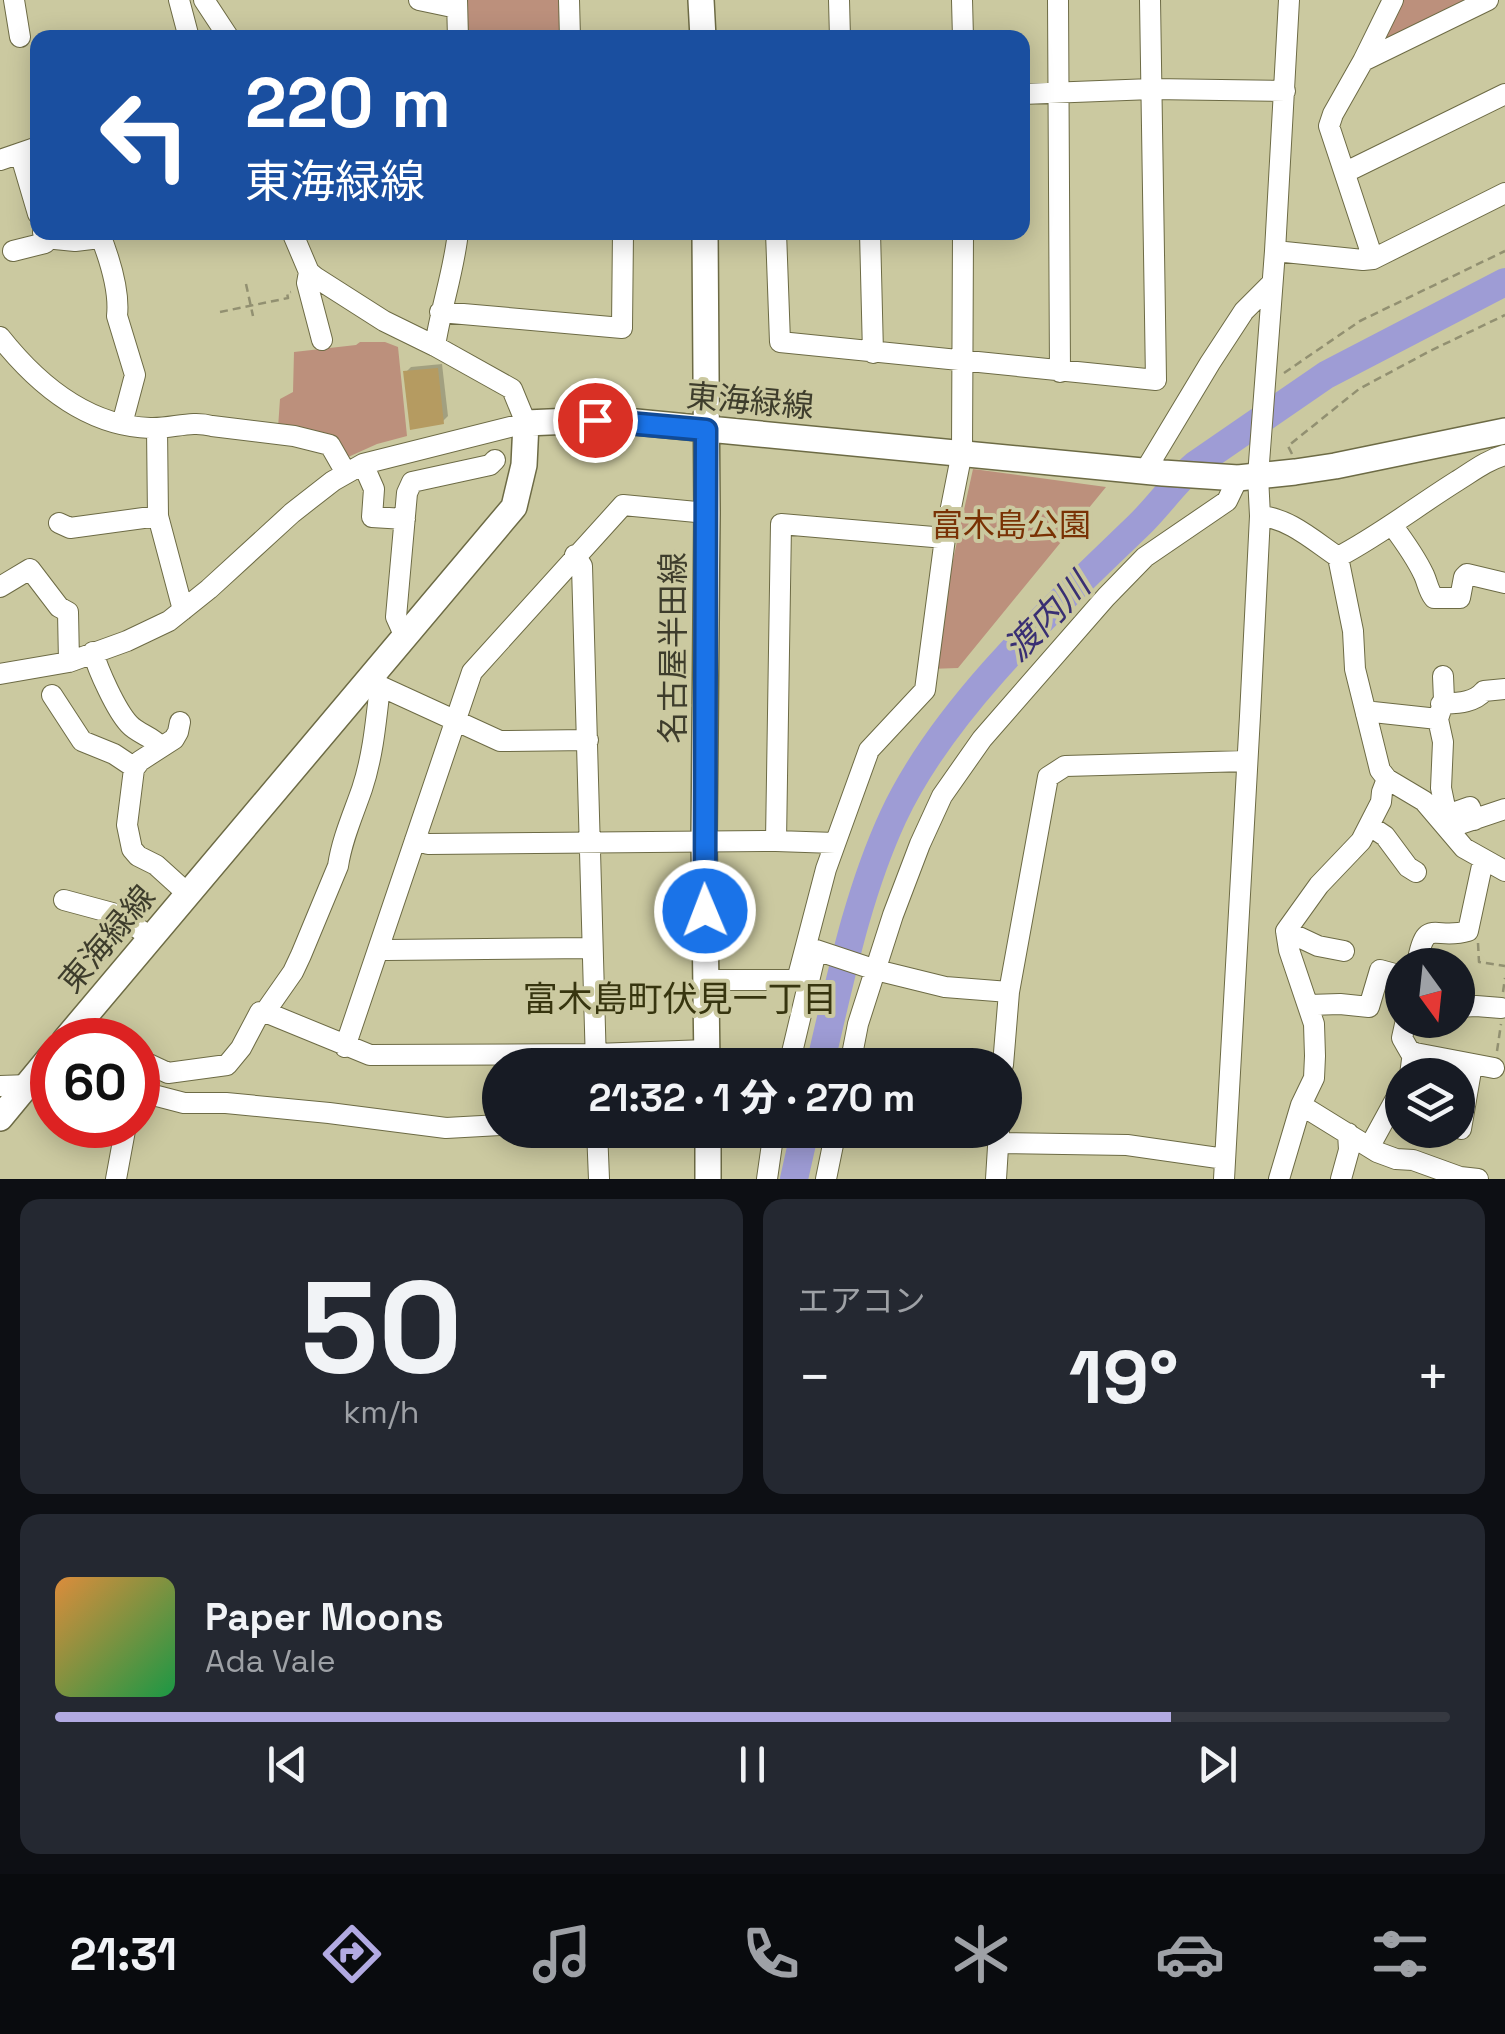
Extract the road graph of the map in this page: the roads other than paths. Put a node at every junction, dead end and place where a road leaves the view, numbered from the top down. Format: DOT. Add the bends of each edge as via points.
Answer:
graph roads {
  1 [pos="14,0"];
  2 [pos="179,0"];
  3 [pos="204,0"];
  4 [pos="419,0"];
  5 [pos="569,0"];
  6 [pos="702,0"];
  7 [pos="839,0"];
  8 [pos="962,0"];
  9 [pos="1058,0"];
  10 [pos="1150,0"];
  11 [pos="1289,0"];
  12 [pos="1392,0"];
  13 [pos="1488,0"];
  14 [pos="457,4"];
  15 [pos="188,30"];
  16 [pos="223,30"];
  17 [pos="458,30"];
  18 [pos="570,30"];
  19 [pos="703,30"];
  20 [pos="840,30"];
  21 [pos="963,30"];
  22 [pos="20,37"];
  23 [pos="1363,61"];
  24 [pos="1152,89"];
  25 [pos="1285,92"];
  26 [pos="1030,94"];
  27 [pos="1058,94"];
  28 [pos="1505,94"];
  29 [pos="12,154"];
  30 [pos="1346,172"];
  31 [pos="1505,193"];
  32 [pos="30,196"];
  33 [pos="45,240"];
  34 [pos="103,240"];
  35 [pos="295,240"];
  36 [pos="457,240"];
  37 [pos="624,240"];
  38 [pos="706,240"];
  39 [pos="776,240"];
  40 [pos="870,240"];
  41 [pos="963,240"];
  42 [pos="13,250"];
  43 [pos="1276,251"];
  44 [pos="1373,259"];
  45 [pos="309,280"];
  46 [pos="1272,283"];
  47 [pos="440,312"];
  48 [pos="0,338"];
  49 [pos="322,340"];
  50 [pos="435,346"];
  51 [pos="873,353"];
  52 [pos="962,360"];
  53 [pos="1060,372"];
  54 [pos="526,423"];
  55 [pos="122,424"];
  56 [pos="157,428"];
  57 [pos="706,430"];
  58 [pos="1505,431"];
  59 [pos="962,452"];
  60 [pos="1505,456"];
  61 [pos="495,460"];
  62 [pos="354,469"];
  63 [pos="1154,472"];
  64 [pos="1248,477"];
  65 [pos="707,513"];
  66 [pos="158,516"];
  67 [pos="1260,516"];
  68 [pos="405,520"];
  69 [pos="59,523"];
  70 [pos="1392,525"];
  71 [pos="944,538"];
  72 [pos="575,555"];
  73 [pos="1338,556"];
  74 [pos="1505,583"];
  75 [pos="0,588"];
  76 [pos="182,610"];
  77 [pos="405,637"];
  78 [pos="93,652"];
  79 [pos="69,662"];
  80 [pos="0,674"];
  81 [pos="1443,676"];
  82 [pos="376,681"];
  83 [pos="1505,689"];
  84 [pos="52,695"];
  85 [pos="1439,712"];
  86 [pos="1366,714"];
  87 [pos="455,721"];
  88 [pos="180,722"];
  89 [pos="588,740"];
  90 [pos="160,748"];
  91 [pos="1247,761"];
  92 [pos="135,768"];
  93 [pos="1387,779"];
  94 [pos="1505,809"];
  95 [pos="1474,820"];
  96 [pos="1370,826"];
  97 [pos="1447,828"];
  98 [pos="415,840"];
  99 [pos="704,841"];
  100 [pos="776,841"];
  101 [pos="590,842"];
  102 [pos="835,843"];
  103 [pos="1483,861"];
  104 [pos="826,869"];
  105 [pos="1505,871"];
  106 [pos="1416,872"];
  107 [pos="188,894"];
  108 [pos="64,900"];
  109 [pos="1286,931"];
  110 [pos="151,937"];
  111 [pos="379,947"];
  112 [pos="592,948"];
  113 [pos="1419,948"];
  114 [pos="816,950"];
  115 [pos="1344,951"];
  116 [pos="871,967"];
  117 [pos="1385,971"];
  118 [pos="706,980"];
  119 [pos="1009,992"];
  120 [pos="1372,1004"];
  121 [pos="1308,1006"];
  122 [pos="1475,1006"];
  123 [pos="1385,1007"];
  124 [pos="1501,1008"];
  125 [pos="266,1012"];
  126 [pos="83,1018"];
  127 [pos="1402,1038"];
  128 [pos="346,1046"];
  129 [pos="596,1048"];
  130 [pos="707,1048"];
  131 [pos="793,1048"];
  132 [pos="853,1048"];
  133 [pos="1004,1048"];
  134 [pos="1413,1052"];
  135 [pos="482,1057"];
  136 [pos="1412,1058"];
  137 [pos="1443,1058"];
  138 [pos="1475,1064"];
  139 [pos="160,1069"];
  140 [pos="30,1083"];
  141 [pos="0,1086"];
  142 [pos="1475,1089"];
  143 [pos="30,1092"];
  144 [pos="160,1097"];
  145 [pos="1301,1105"];
  146 [pos="0,1118"];
  147 [pos="1385,1118"];
  148 [pos="482,1126"];
  149 [pos="1348,1133"];
  150 [pos="1022,1138"];
  151 [pos="1370,1146"];
  152 [pos="122,1148"];
  153 [pos="598,1148"];
  154 [pos="708,1148"];
  155 [pos="771,1148"];
  156 [pos="832,1148"];
  157 [pos="997,1148"];
  158 [pos="1225,1169"];
  159 [pos="116,1179"];
  160 [pos="599,1179"];
  161 [pos="708,1179"];
  162 [pos="767,1179"];
  163 [pos="826,1179"];
  164 [pos="996,1179"];
  165 [pos="1279,1179"];
  166 [pos="1340,1179"];
  167 [pos="1478,1179"];
  1 -- 22 [label="street"];
  2 -- 15 [label="street"];
  3 -- 16 [label="street"];
  4 -- 14 [label="street"];
  5 -- 18 [label="street"];
  6 -- 19 [label="main road"];
  7 -- 20 [label="street"];
  8 -- 21 [label="street"];
  9 -- 27 [label="street"];
  10 -- 24 [label="street"];
  11 -- 25 [label="street"];
  12 -- 23 [label="street"];
  13 -- 23 [label="street"];
  14 -- 17 [label="street"];
  23 -- 30 [label="street" via="1329,126"];
  24 -- 25 [label="street"];
  24 -- 27 [label="street"];
  24 -- 53 [label="street" via="1156,380"];
  25 -- 43 [label="street"];
  26 -- 27 [label="street"];
  27 -- 53 [label="street"];
  28 -- 30 [label="street"];
  29 -- 32 [label="street"];
  30 -- 44 [label="street"];
  31 -- 44 [label="street"];
  33 -- 42 [label="street"];
  34 -- 55 [label="street" via="135,375"];
  35 -- 45 [label="street"];
  36 -- 47 [label="street"];
  37 -- 47 [label="street" via="622,328"];
  38 -- 57 [label="main road, 名古屋半田線"];
  39 -- 51 [label="street" via="780,342"];
  40 -- 51 [label="street"];
  41 -- 52 [label="street"];
  43 -- 44 [label="street"];
  43 -- 46 [label="street"];
  45 -- 49 [label="street"];
  45 -- 50 [label="street"];
  46 -- 63 [label="street" via="1244,311"];
  46 -- 64 [label="street" via="1262,442"];
  47 -- 50 [label="street"];
  48 -- 55 [label="street" via="78,410"];
  50 -- 54 [label="street" via="512,388"];
  51 -- 52 [label="street"];
  52 -- 53 [label="street"];
  52 -- 59 [label="street"];
  54 -- 57 [label="main road, 東海緑線" via="609,421"];
  54 -- 62 [label="street"];
  54 -- 77 [label="main road, 東海緑線" via="514,507"];
  55 -- 56 [label="street"];
  56 -- 62 [label="street" via="199,422 294,436 330,445"];
  56 -- 66 [label="street"];
  57 -- 59 [label="main road, 東海緑線"];
  57 -- 65 [label="main road, 名古屋半田線"];
  58 -- 64 [label="main road, 東海緑線"];
  59 -- 63 [label="main road, 東海緑線"];
  59 -- 71 [label="street"];
  60 -- 70 [label="street"];
  61 -- 68 [label="street" via="412,482"];
  62 -- 68 [label="street" via="374,489 372,517"];
  62 -- 76 [label="street" via="292,513"];
  63 -- 64 [label="main road, 東海緑線"];
  64 -- 67 [label="street"];
  64 -- 116 [label="street" via="1227,500 1144,557 982,739 934,812"];
  65 -- 72 [label="street" via="623,505"];
  65 -- 99 [label="main road, 名古屋半田線"];
  66 -- 69 [label="street" via="70,528"];
  66 -- 76 [label="street"];
  67 -- 73 [label="street" via="1273,516"];
  67 -- 91 [label="street"];
  68 -- 77 [label="street" via="396,617"];
  70 -- 73 [label="street"];
  70 -- 74 [label="street" via="1434,598 1460,598 1467,574"];
  71 -- 100 [label="street" via="781,524"];
  71 -- 102 [label="street" via="925,690 869,750"];
  72 -- 87 [label="street" via="472,672"];
  72 -- 89 [label="street" via="582,566"];
  73 -- 86 [label="street"];
  75 -- 79 [label="street" via="30,570 68,612"];
  76 -- 78 [label="street"];
  77 -- 82 [label="main road, 東海緑線"];
  78 -- 79 [label="street"];
  78 -- 90 [label="street" via="126,722"];
  79 -- 80 [label="street"];
  81 -- 85 [label="street"];
  82 -- 87 [label="street"];
  82 -- 107 [label="main road, 東海緑線"];
  82 -- 125 [label="street" via="370,757 338,866 302,955"];
  83 -- 85 [label="street" via="1484,690"];
  84 -- 92 [label="street" via="82,741"];
  85 -- 86 [label="street"];
  85 -- 95 [label="street" via="1446,812 1470,808"];
  86 -- 93 [label="street"];
  87 -- 89 [label="street" via="500,740"];
  87 -- 98 [label="street"];
  88 -- 90 [label="street" via="174,739"];
  89 -- 101 [label="street"];
  90 -- 92 [label="street"];
  91 -- 119 [label="street" via="1065,766 1048,777"];
  91 -- 158 [label="street"];
  92 -- 107 [label="street" via="132,849"];
  93 -- 96 [label="street"];
  93 -- 97 [label="street" via="1424,802"];
  94 -- 95 [label="street"];
  95 -- 97 [label="street"];
  96 -- 106 [label="street"];
  96 -- 109 [label="street"];
  97 -- 103 [label="street"];
  98 -- 101 [label="street"];
  98 -- 111 [label="street"];
  99 -- 100 [label="street"];
  99 -- 101 [label="street"];
  99 -- 118 [label="main road, 名古屋半田線"];
  100 -- 102 [label="street"];
  101 -- 112 [label="street"];
  102 -- 104 [label="street"];
  103 -- 105 [label="street"];
  103 -- 113 [label="street" via="1468,931 1433,932"];
  104 -- 114 [label="street" via="837,872"];
  104 -- 118 [label="street" via="797,980"];
  107 -- 110 [label="main road, 東海緑線"];
  108 -- 110 [label="street" via="116,914"];
  109 -- 115 [label="street"];
  109 -- 121 [label="street"];
  110 -- 126 [label="main road, 東海緑線"];
  111 -- 112 [label="street"];
  111 -- 128 [label="street"];
  112 -- 129 [label="street"];
  114 -- 116 [label="street"];
  114 -- 131 [label="street"];
  116 -- 119 [label="street" via="945,987"];
  116 -- 132 [label="street"];
  117 -- 120 [label="street" via="1380,970"];
  118 -- 130 [label="main road, 名古屋半田線"];
  119 -- 133 [label="street"];
  120 -- 121 [label="street"];
  120 -- 123 [label="street"];
  121 -- 145 [label="street" via="1314,1078"];
  122 -- 124 [label="street"];
  125 -- 128 [label="street"];
  125 -- 139 [label="street" via="228,1065"];
  127 -- 134 [label="street"];
  128 -- 135 [label="street" via="370,1055"];
  134 -- 136 [label="street"];
  134 -- 137 [label="street"];
  138 -- 142 [label="street" via="1483,1066"];
  140 -- 141 [label="street"];
  143 -- 146 [label="main road"];
  144 -- 148 [label="street" via="446,1128"];
  145 -- 149 [label="street"];
  145 -- 165 [label="street"];
  147 -- 151 [label="street"];
  149 -- 151 [label="street"];
  149 -- 166 [label="street"];
  150 -- 158 [label="street" via="1127,1145"];
  151 -- 167 [label="street"];
  152 -- 159 [label="street"];
  153 -- 160 [label="street"];
  154 -- 161 [label="main road"];
  155 -- 162 [label="street"];
  156 -- 163 [label="street"];
  157 -- 164 [label="street"];
}
